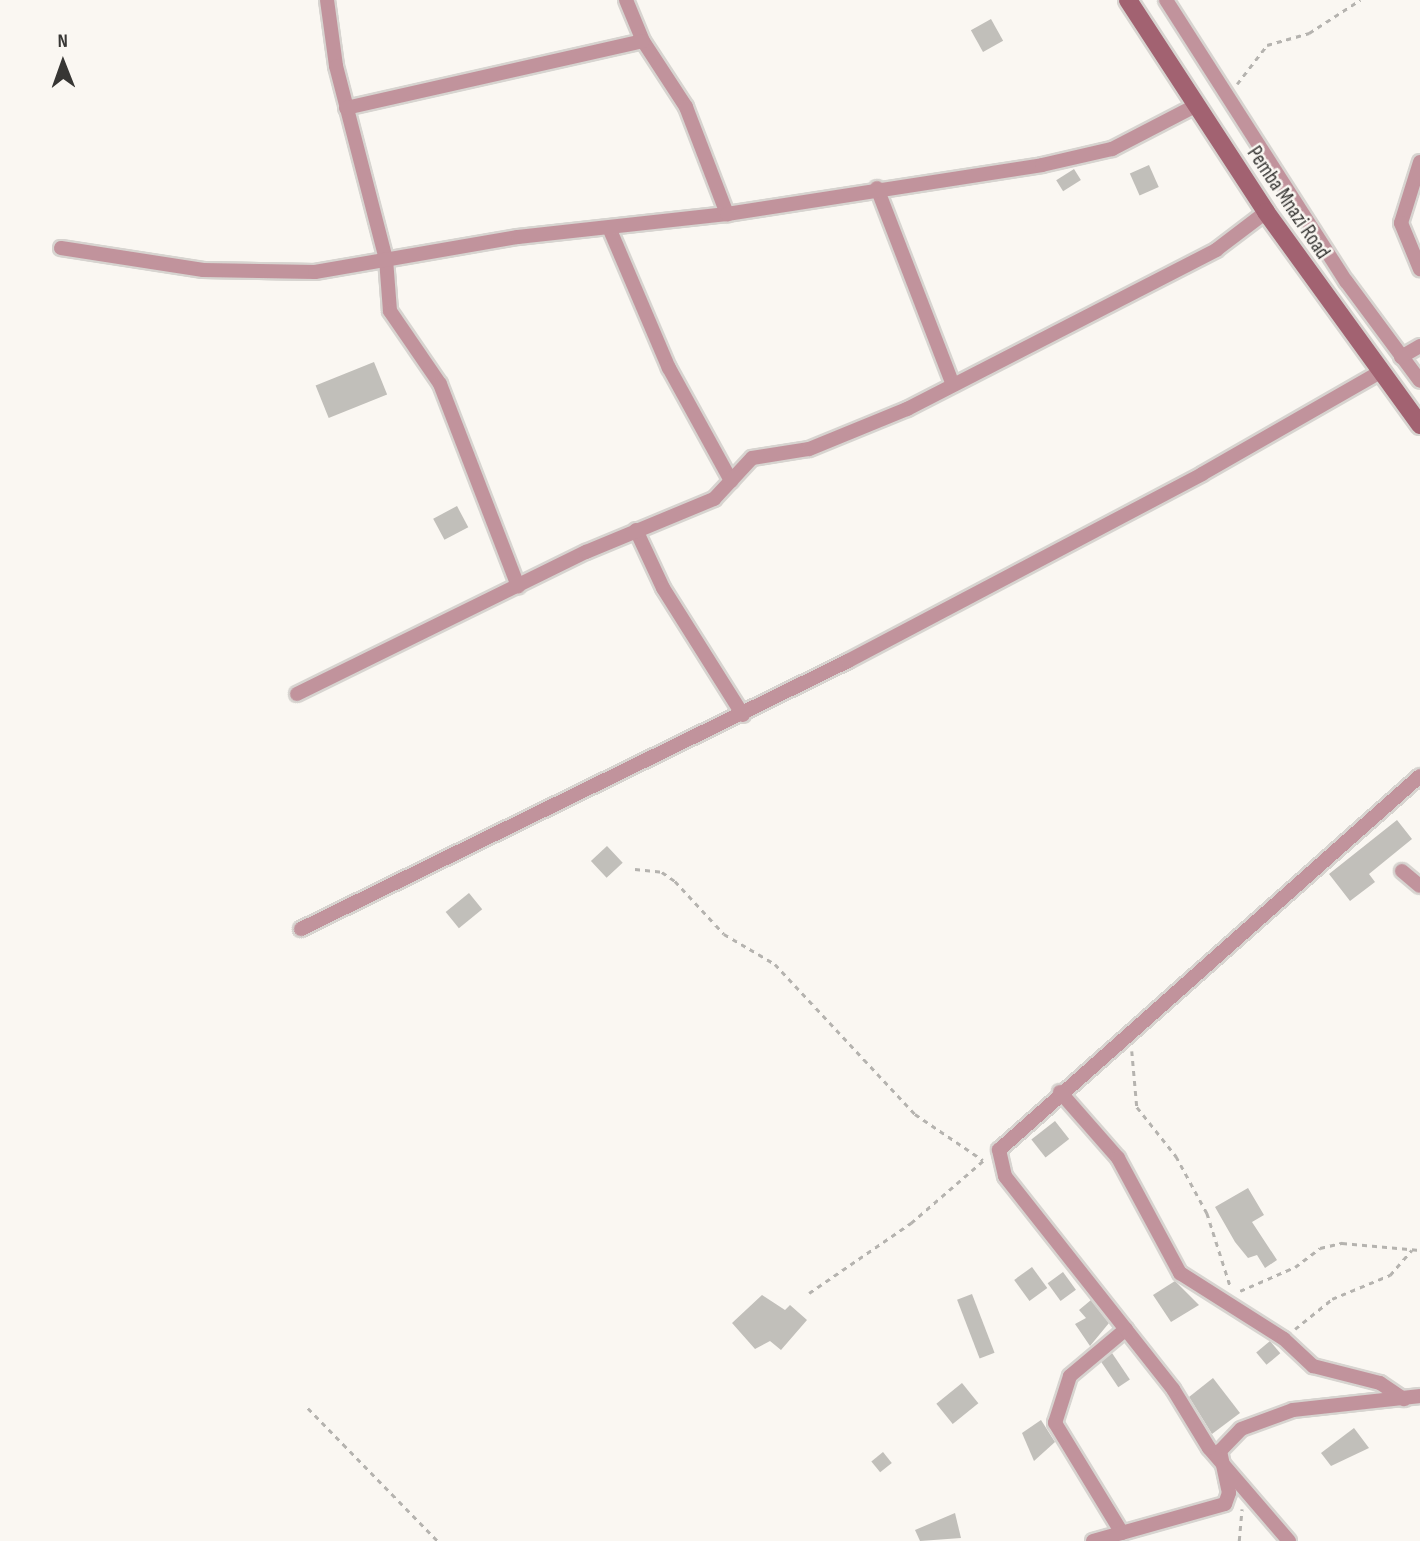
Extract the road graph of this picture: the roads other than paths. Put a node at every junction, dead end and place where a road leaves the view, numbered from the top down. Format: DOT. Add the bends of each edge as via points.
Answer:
graph roads {
  1 [pos="327,0"];
  2 [pos="626,0"];
  3 [pos="1128,0"];
  4 [pos="1166,0"];
  5 [pos="643,41"];
  6 [pos="1195,106"];
  7 [pos="346,108"];
  8 [pos="1420,162"];
  9 [pos="877,188"];
  10 [pos="1266,212"];
  11 [pos="727,214"];
  12 [pos="610,230"];
  13 [pos="61,248"];
  14 [pos="386,259"];
  15 [pos="1420,269"];
  16 [pos="1420,346"];
  17 [pos="1401,356"];
  18 [pos="1378,373"];
  19 [pos="1420,381"];
  20 [pos="953,385"];
  21 [pos="1420,425"];
  22 [pos="731,481"];
  23 [pos="636,530"];
  24 [pos="518,586"];
  25 [pos="297,694"];
  26 [pos="743,715"];
  27 [pos="1420,776"];
  28 [pos="1402,871"];
  29 [pos="1420,886"];
  30 [pos="301,929"];
  31 [pos="1060,1092"];
  32 [pos="1126,1329"];
  33 [pos="1420,1396"];
  34 [pos="1404,1399"];
  35 [pos="1221,1463"];
  36 [pos="1122,1533"];
  37 [pos="1093,1541"];
  38 [pos="1289,1541"];
  1 -- 7 [label="street"];
  2 -- 5 [label="street"];
  3 -- 6 [label="main road, Pemba Mnazi Road"];
  4 -- 17 [label="street" via="1346,281"];
  5 -- 7 [label="street"];
  5 -- 11 [label="street" via="686,107"];
  6 -- 9 [label="street" via="1112,149 1042,165"];
  6 -- 10 [label="main road, Pemba Mnazi Road"];
  7 -- 14 [label="street"];
  8 -- 15 [label="street" via="1401,223"];
  9 -- 11 [label="street"];
  9 -- 20 [label="street" via="905,274"];
  10 -- 18 [label="main road, Pemba Mnazi Road"];
  10 -- 20 [label="street" via="1216,250"];
  11 -- 12 [label="street"];
  12 -- 14 [label="street" via="518,237"];
  12 -- 22 [label="street" via="669,368"];
  13 -- 14 [label="street" via="267,275"];
  14 -- 24 [label="street" via="390,311 440,384"];
  16 -- 17 [label="street"];
  17 -- 19 [label="street"];
  18 -- 21 [label="main road, Pemba Mnazi Road"];
  18 -- 26 [label="street" via="1202,474"];
  20 -- 22 [label="street" via="809,449 752,458"];
  22 -- 23 [label="street" via="715,499"];
  23 -- 24 [label="street"];
  23 -- 26 [label="street" via="663,588"];
  24 -- 25 [label="street"];
  26 -- 30 [label="street"];
  27 -- 31 [label="street"];
  28 -- 29 [label="street"];
  31 -- 32 [label="street" via="999,1150 1005,1176"];
  31 -- 34 [label="street" via="1118,1158 1180,1273 1284,1339 1313,1366 1380,1383"];
  32 -- 35 [label="street"];
  32 -- 36 [label="street" via="1070,1376 1055,1423"];
  33 -- 34 [label="street"];
  34 -- 35 [label="street" via="1275,1414 1225,1439"];
  35 -- 36 [label="street" via="1229,1493 1220,1507"];
  35 -- 38 [label="street"];
  36 -- 37 [label="street"];
}
